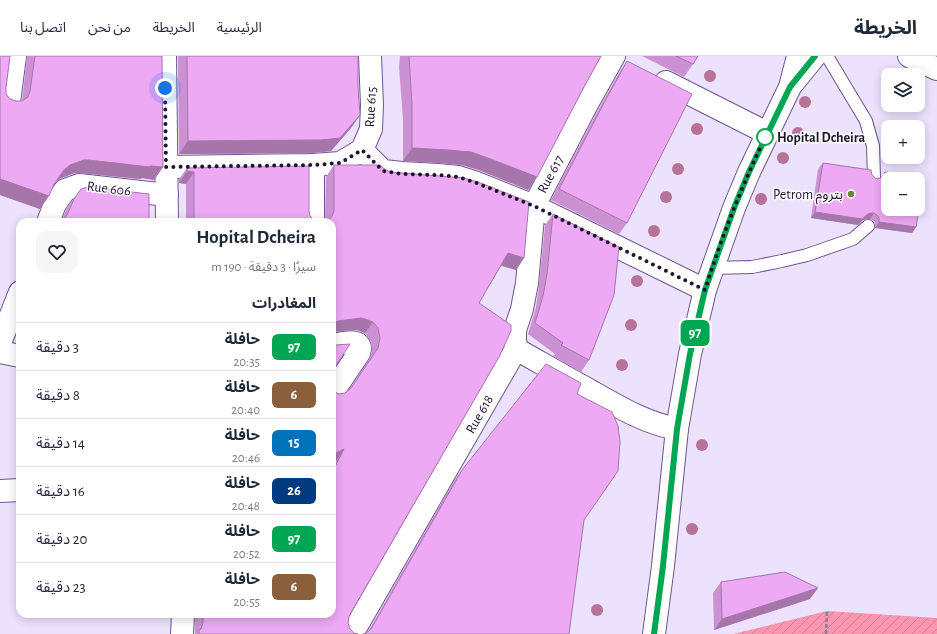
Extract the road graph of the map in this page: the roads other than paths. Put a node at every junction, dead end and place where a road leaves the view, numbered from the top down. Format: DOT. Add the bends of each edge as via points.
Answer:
graph roads {
  1 [pos="15,56"];
  2 [pos="165,56"];
  3 [pos="370,56"];
  4 [pos="798,56"];
  5 [pos="815,56"];
  6 [pos="827,56"];
  7 [pos="908,56"];
  8 [pos="619,58"];
  9 [pos="937,69"];
  10 [pos="649,74"];
  11 [pos="790,87"];
  12 [pos="9,102"];
  13 [pos="767,133"];
  14 [pos="362,150"];
  15 [pos="313,165"];
  16 [pos="166,167"];
  17 [pos="874,177"];
  18 [pos="167,195"];
  19 [pos="534,206"];
  20 [pos="50,218"];
  21 [pos="167,218"];
  22 [pos="313,218"];
  23 [pos="868,226"];
  24 [pos="712,268"];
  25 [pos="705,290"];
  26 [pos="16,302"];
  27 [pos="0,343"];
  28 [pos="336,345"];
  29 [pos="516,349"];
  30 [pos="0,352"];
  31 [pos="16,355"];
  32 [pos="336,387"];
  33 [pos="677,429"];
  34 [pos="0,490"];
  35 [pos="16,490"];
  36 [pos="183,618"];
  37 [pos="182,634"];
  38 [pos="352,634"];
  39 [pos="654,634"];
  1 -- 12 [label="street"];
  2 -- 16 [label="street"];
  3 -- 14 [label="street, Rue 615" via="371,130"];
  4 -- 11 [label="street"];
  5 -- 11 [label="street"];
  6 -- 17 [label="lane" via="866,122 873,146"];
  7 -- 9 [label="street"];
  8 -- 19 [label="street, Rue 617" via="586,106"];
  10 -- 13 [label="street"];
  11 -- 13 [label="street"];
  13 -- 24 [label="street" via="737,201"];
  14 -- 15 [label="street" via="340,163"];
  14 -- 19 [label="street" via="383,171 458,177"];
  15 -- 16 [label="street"];
  15 -- 22 [label="street"];
  16 -- 18 [label="street"];
  18 -- 20 [label="street, Rue 606" via="79,185 64,190"];
  18 -- 21 [label="street"];
  19 -- 25 [label="street"];
  19 -- 29 [label="street, Rue 617" via="527,283 516,330"];
  23 -- 24 [label="lane" via="853,239 807,255 752,267"];
  24 -- 25 [label="street"];
  25 -- 33 [label="street" via="690,354"];
  26 -- 27 [label="street"];
  28 -- 32 [label="street" via="351,342 360,346 359,353"];
  29 -- 33 [label="street" via="612,403 647,420"];
  29 -- 38 [label="street, Rue 618"];
  30 -- 31 [label="street"];
  33 -- 39 [label="street"];
  34 -- 35 [label="street"];
  36 -- 37 [label="street"];
}
